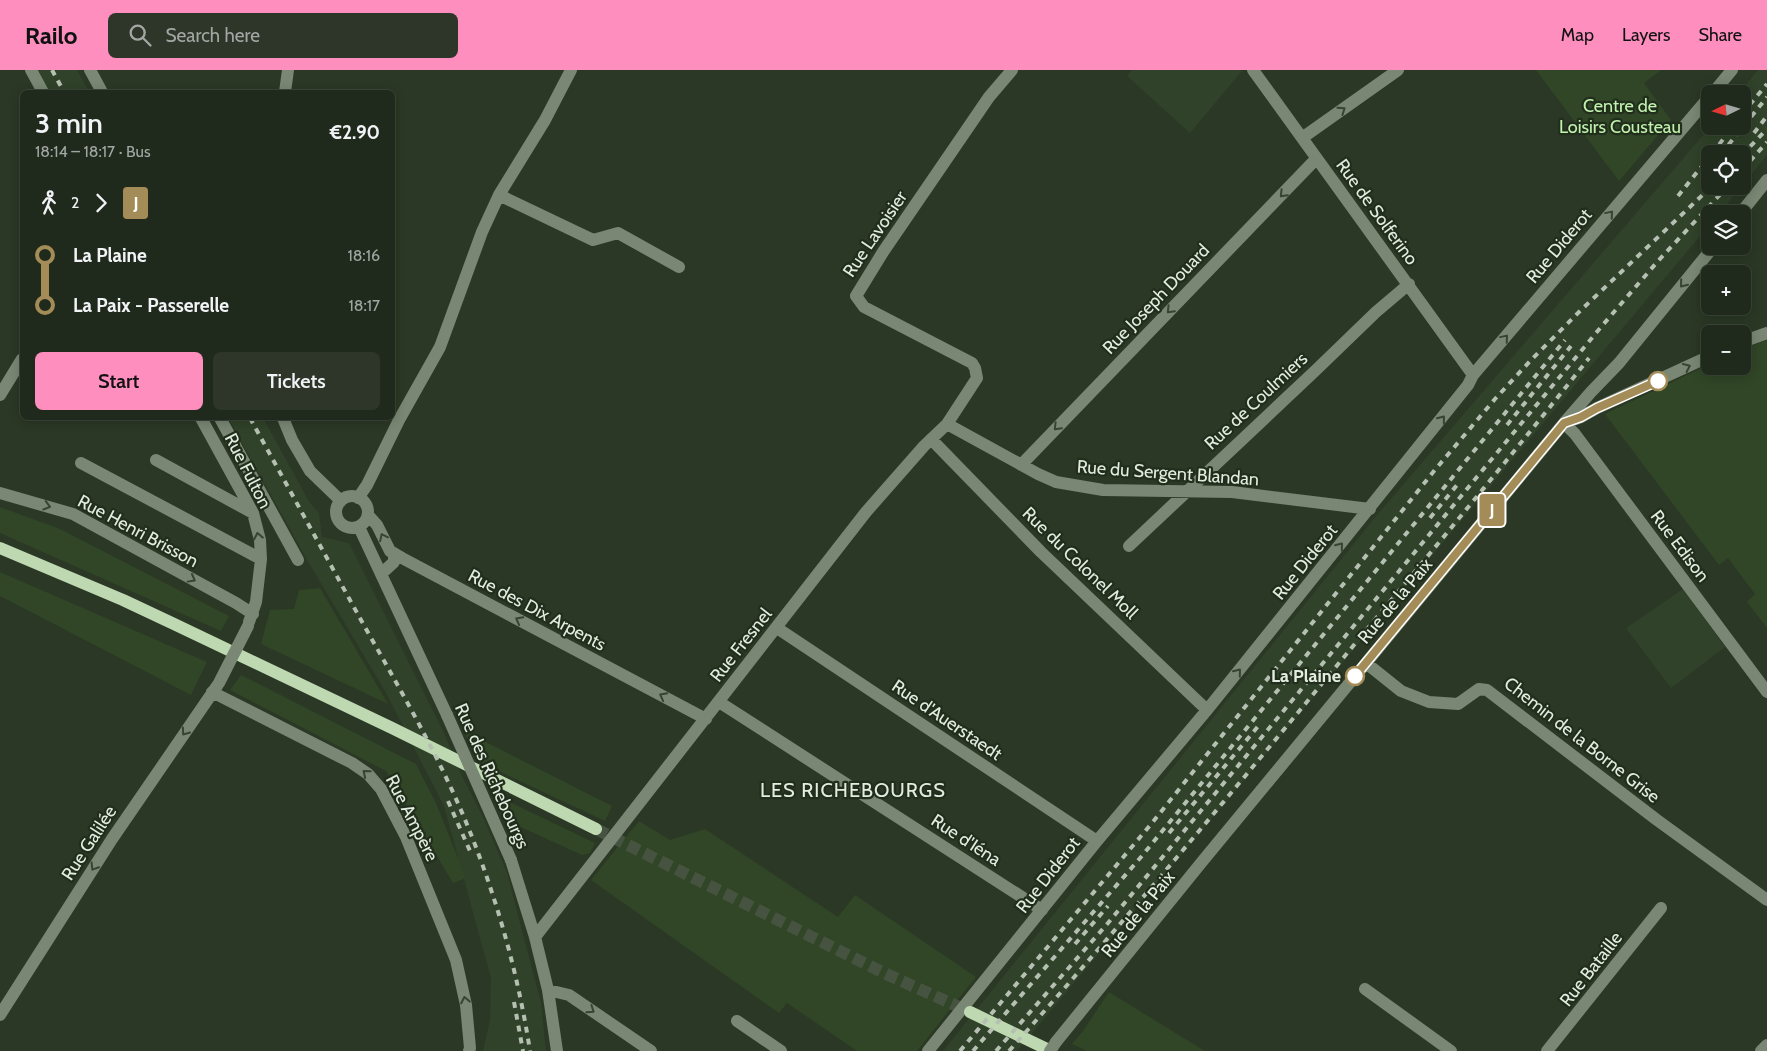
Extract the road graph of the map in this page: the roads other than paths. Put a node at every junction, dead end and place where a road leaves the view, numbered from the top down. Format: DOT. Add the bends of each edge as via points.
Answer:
graph roads {
  1 [pos="30,70"];
  2 [pos="90,70"];
  3 [pos="288,70"];
  4 [pos="571,70"];
  5 [pos="1012,70"];
  6 [pos="1253,70"];
  7 [pos="1398,70"];
  8 [pos="1732,70"];
  9 [pos="1719,85"];
  10 [pos="42,90"];
  11 [pos="101,90"];
  12 [pos="285,90"];
  13 [pos="1701,107"];
  14 [pos="1302,138"];
  15 [pos="1316,159"];
  16 [pos="1767,180"];
  17 [pos="499,195"];
  18 [pos="1747,205"];
  19 [pos="1707,255"];
  20 [pos="679,267"];
  21 [pos="1409,284"];
  22 [pos="1767,333"];
  23 [pos="1751,339"];
  24 [pos="1701,360"];
  25 [pos="20,362"];
  26 [pos="1473,375"];
  27 [pos="977,378"];
  28 [pos="1591,392"];
  29 [pos="0,395"];
  30 [pos="1597,408"];
  31 [pos="202,420"];
  32 [pos="221,420"];
  33 [pos="284,420"];
  34 [pos="1564,423"];
  35 [pos="947,424"];
  36 [pos="932,439"];
  37 [pos="156,460"];
  38 [pos="81,463"];
  39 [pos="1020,465"];
  40 [pos="1187,490"];
  41 [pos="0,493"];
  42 [pos="358,498"];
  43 [pos="341,501"];
  44 [pos="1370,509"];
  45 [pos="253,513"];
  46 [pos="368,515"];
  47 [pos="359,527"];
  48 [pos="1129,546"];
  49 [pos="0,548"];
  50 [pos="394,553"];
  51 [pos="261,559"];
  52 [pos="298,560"];
  53 [pos="381,574"];
  54 [pos="252,614"];
  55 [pos="777,628"];
  56 [pos="1366,663"];
  57 [pos="216,687"];
  58 [pos="1767,692"];
  59 [pos="719,702"];
  60 [pos="1207,710"];
  61 [pos="706,719"];
  62 [pos="596,830"];
  63 [pos="1097,841"];
  64 [pos="1767,900"];
  65 [pos="1661,908"];
  66 [pos="1042,910"];
  67 [pos="535,938"];
  68 [pos="1365,989"];
  69 [pos="548,990"];
  70 [pos="970,1012"];
  71 [pos="0,1015"];
  72 [pos="737,1021"];
  73 [pos="1767,1045"];
  74 [pos="1052,1048"];
  75 [pos="469,1050"];
  76 [pos="557,1051"];
  77 [pos="651,1051"];
  78 [pos="781,1051"];
  79 [pos="928,1051"];
  80 [pos="1452,1051"];
  81 [pos="1547,1051"];
  82 [pos="1761,1051"];
  1 -- 10 [label="street"];
  2 -- 11 [label="street"];
  3 -- 12 [label="street"];
  4 -- 17 [label="street"];
  5 -- 27 [label="street, Rue Lavoisier" via="986,102 856,296 864,307 972,363"];
  6 -- 14 [label="street, Rue de Solferino"];
  14 -- 7 [label="street, one-way"];
  8 -- 9 [label="street, Rue Diderot"];
  26 -- 13 [label="street, Rue Diderot, one-way"];
  14 -- 15 [label="street, Rue de Solferino"];
  15 -- 21 [label="street, Rue de Solferino"];
  15 -- 39 [label="street, Rue Joseph Douard, one-way"];
  16 -- 18 [label="street"];
  17 -- 20 [label="street" via="593,240 618,233"];
  17 -- 42 [label="street" via="440,347"];
  19 -- 28 [label="street, Rue de la Paix, one-way" via="1615,368"];
  21 -- 26 [label="street, Rue de Solferino"];
  21 -- 40 [label="street, Rue de Coulmiers"];
  22 -- 23 [label="street"];
  30 -- 24 [label="street, one-way"];
  25 -- 29 [label="street"];
  44 -- 26 [label="street, Rue Diderot, one-way"];
  27 -- 35 [label="street, Rue Fresnel"];
  28 -- 30 [label="street"];
  28 -- 34 [label="street, Rue de la Paix"];
  30 -- 34 [label="street"];
  31 -- 45 [label="street, Rue Fulton"];
  32 -- 52 [label="street"];
  33 -- 43 [label="street" via="310,471"];
  34 -- 56 [label="street, Rue de la Paix"];
  34 -- 58 [label="street, Rue Edison"];
  35 -- 36 [label="street, Rue Fresnel"];
  35 -- 39 [label="street, Rue du Sergent Blandan"];
  36 -- 55 [label="street, Rue Fresnel" via="866,512"];
  36 -- 60 [label="street, Rue du Colonel Moll" via="1041,552"];
  37 -- 45 [label="street"];
  38 -- 51 [label="street"];
  39 -- 40 [label="street, Rue du Sergent Blandan" via="1056,482 1103,490"];
  40 -- 44 [label="street, Rue du Sergent Blandan" via="1232,492"];
  40 -- 48 [label="street, Rue de Coulmiers"];
  41 -- 54 [label="street, Rue Henri Brisson, one-way" via="73,514"];
  42 -- 43 [label="street" via="349,497"];
  42 -- 46 [label="street" via="366,505"];
  43 -- 47 [label="street" via="338,519 349,528"];
  60 -- 44 [label="street, Rue Diderot, one-way"];
  51 -- 45 [label="street, Rue Fulton, one-way"];
  46 -- 47 [label="street"];
  50 -- 46 [label="street, Rue des Dix Arpents, one-way"];
  47 -- 53 [label="street, Rue des Richebourgs"];
  49 -- 62 [label="main road" via="157,616"];
  50 -- 53 [label="street" via="394,562"];
  61 -- 50 [label="street, Rue des Dix Arpents, one-way"];
  51 -- 54 [label="street, Rue Fulton"];
  53 -- 67 [label="street, Rue des Richebourgs, bridge" via="510,860"];
  54 -- 57 [label="street, Rue Galilée, bridge"];
  55 -- 59 [label="street, Rue Fresnel"];
  55 -- 63 [label="street, Rue d'Auerstaedt"];
  56 -- 64 [label="street, Chemin de la Borne Grise" via="1401,691 1429,702 1458,704 1479,689 1487,690"];
  56 -- 74 [label="street, Rue de la Paix"];
  57 -- 71 [label="street, Rue Galilée, one-way" via="112,839"];
  75 -- 57 [label="street, Rue Ampère, one-way" via="466,1005 456,960 406,837 381,789 352,763"];
  59 -- 61 [label="street, Rue Fresnel"];
  59 -- 66 [label="street, Rue d'Iéna"];
  60 -- 63 [label="street, Rue Diderot"];
  61 -- 67 [label="street, Rue Fresnel"];
  63 -- 66 [label="street, Rue Diderot"];
  65 -- 81 [label="street, Rue Bataille"];
  66 -- 79 [label="street, Rue Diderot"];
  67 -- 69 [label="street, Rue des Richebourgs"];
  68 -- 80 [label="street"];
  69 -- 76 [label="street, Rue des Richebourgs"];
  69 -- 77 [label="street, one-way" via="569,995"];
  70 -- 74 [label="main road"];
  72 -- 78 [label="street"];
  73 -- 82 [label="street"];
}
